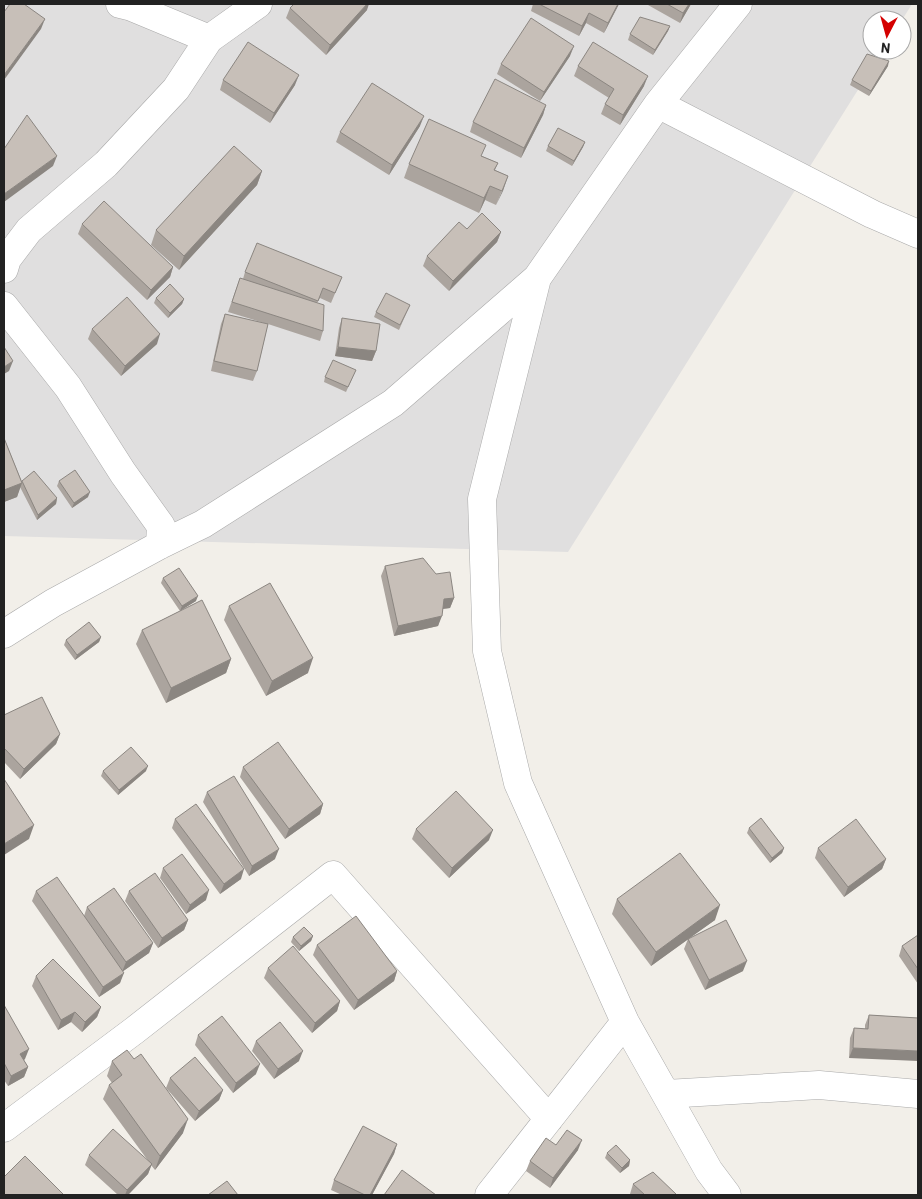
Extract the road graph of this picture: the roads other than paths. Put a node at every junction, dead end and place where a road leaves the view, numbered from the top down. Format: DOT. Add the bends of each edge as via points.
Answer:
graph roads {
  1 [pos="120,4"];
  2 [pos="258,4"];
  3 [pos="738,4"];
  4 [pos="209,39"];
  5 [pos="658,104"];
  6 [pos="918,234"];
  7 [pos="4,269"];
  8 [pos="537,278"];
  9 [pos="4,306"];
  10 [pos="160,545"];
  11 [pos="4,634"];
  12 [pos="625,1022"];
  13 [pos="666,1094"];
  14 [pos="918,1094"];
  15 [pos="549,1119"];
  16 [pos="4,1128"];
  17 [pos="489,1195"];
  18 [pos="726,1195"];
  1 -- 4 [label="street"];
  2 -- 4 [label="street"];
  3 -- 5 [label="street"];
  4 -- 7 [label="street" via="176,89 106,164 28,230 7,259"];
  5 -- 6 [label="street" via="872,214"];
  5 -- 8 [label="street"];
  8 -- 10 [label="street" via="393,403 203,524"];
  8 -- 12 [label="street" via="482,500 486,651 518,783"];
  9 -- 10 [label="street" via="68,387 161,526"];
  10 -- 11 [label="street" via="53,603"];
  12 -- 13 [label="street"];
  12 -- 15 [label="street"];
  13 -- 14 [label="street" via="819,1085"];
  13 -- 18 [label="street"];
  15 -- 16 [label="street" via="333,875"];
  15 -- 17 [label="street"];
}
